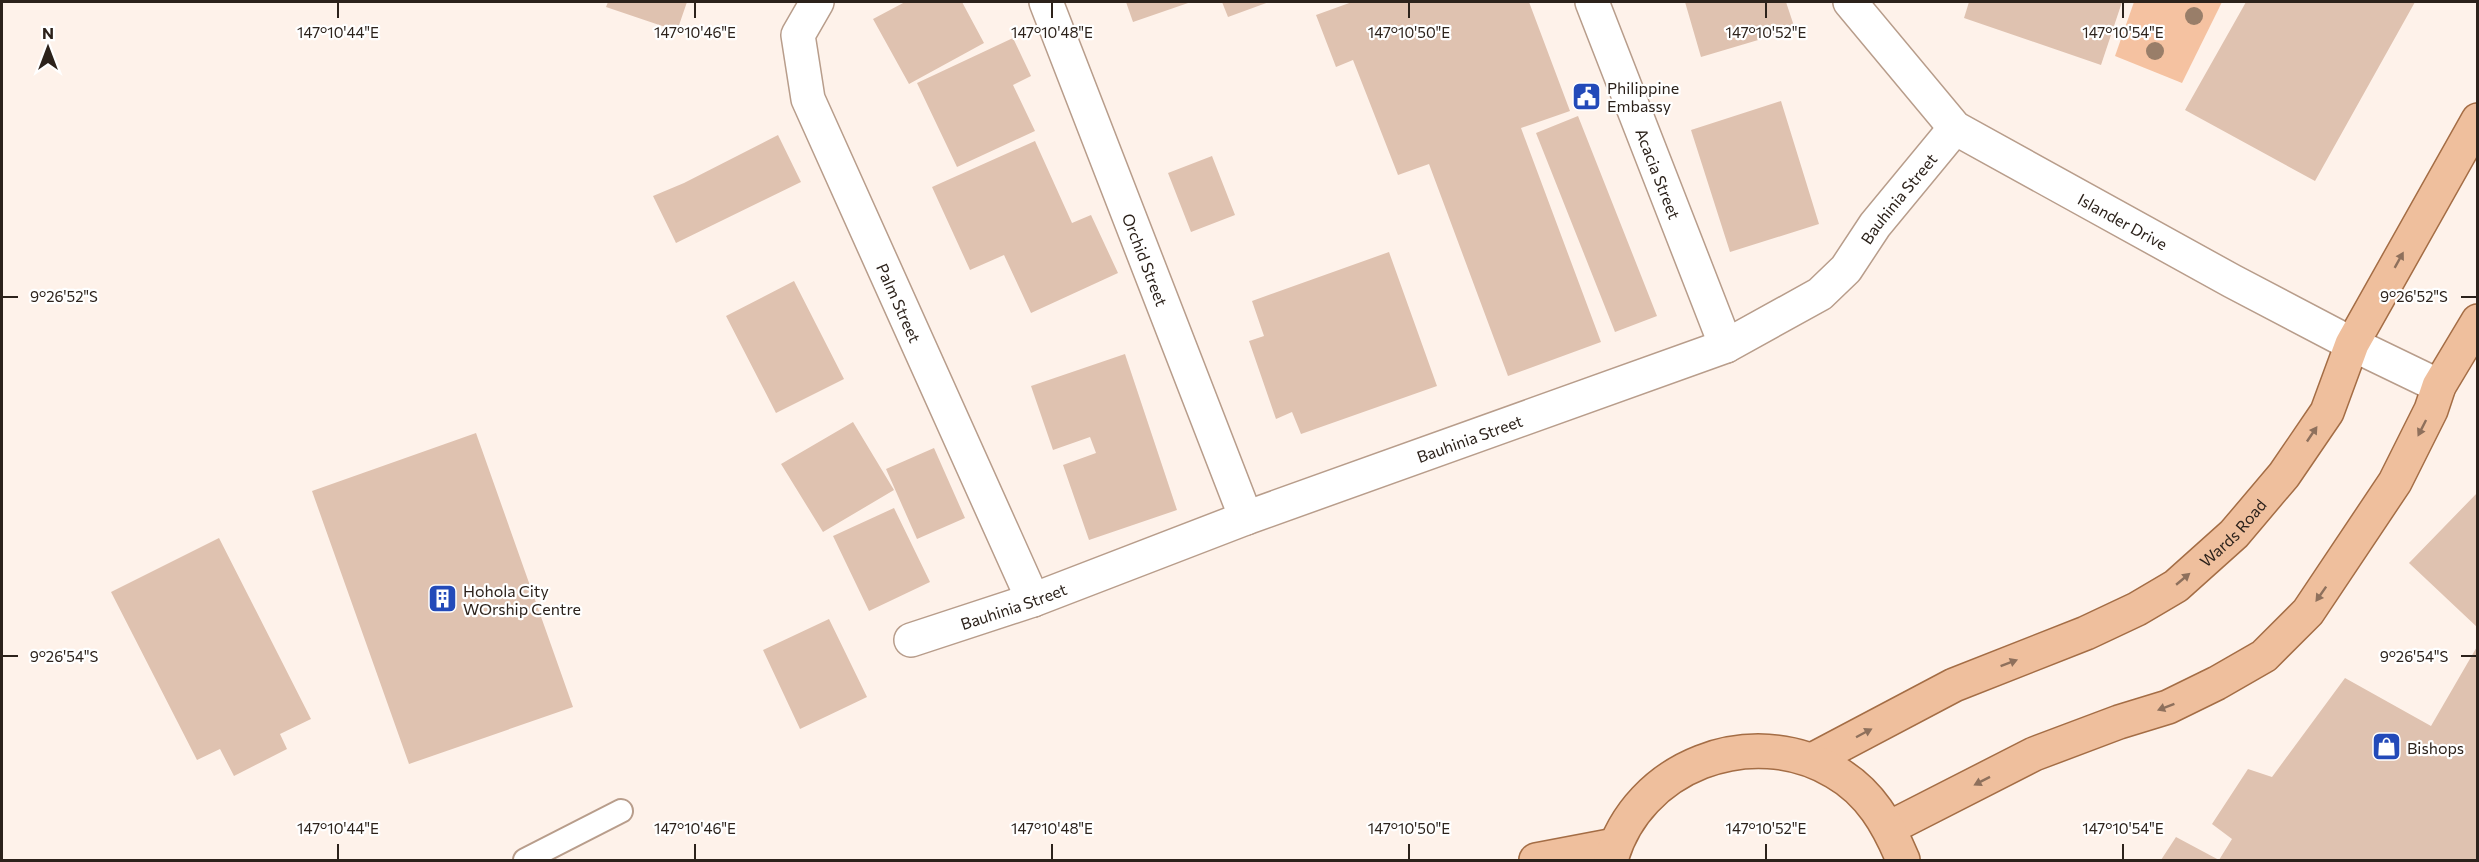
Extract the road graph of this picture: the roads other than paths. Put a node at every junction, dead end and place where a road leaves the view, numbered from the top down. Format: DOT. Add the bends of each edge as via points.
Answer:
graph roads {
  1 [pos="817,2"];
  2 [pos="1046,2"];
  3 [pos="1592,2"];
  4 [pos="1850,2"];
  5 [pos="2478,120"];
  6 [pos="1955,128"];
  7 [pos="2478,321"];
  8 [pos="2352,344"];
  9 [pos="1726,346"];
  10 [pos="2439,386"];
  11 [pos="1246,518"];
  12 [pos="1033,600"];
  13 [pos="911,640"];
  14 [pos="1812,760"];
  15 [pos="621,811"];
  16 [pos="1889,828"];
  17 [pos="1613,853"];
  18 [pos="525,861"];
  19 [pos="1536,861"];
  20 [pos="1903,861"];
  1 -- 12 [label="street, Palm Street" via="798,35 808,99"];
  2 -- 11 [label="street, Orchid Street"];
  3 -- 9 [label="street, Acacia Street"];
  4 -- 6 [label="street, Islander Drive"];
  8 -- 5 [label="main road, Wards Road, one-way"];
  6 -- 8 [label="street, Islander Drive"];
  6 -- 9 [label="street, Bauhinia Street" via="1875,225 1846,269 1820,294"];
  7 -- 10 [label="main road"];
  8 -- 10 [label="street, Islander Drive"];
  14 -- 8 [label="main road, Wards Road, one-way" via="1954,685 2086,633 2176,585 2234,534 2284,475 2327,412"];
  9 -- 11 [label="street, Bauhinia Street"];
  10 -- 16 [label="main road, one-way" via="2432,410 2395,482 2352,549 2308,612 2264,656 2168,706 2034,754"];
  11 -- 12 [label="street, Bauhinia Street"];
  12 -- 13 [label="street, Bauhinia Street"];
  14 -- 16 [label="main road" via="1856,788 1875,806"];
  14 -- 17 [label="main road" via="1754,750 1696,762 1670,776 1629,819"];
  15 -- 18 [label="lane"];
  16 -- 20 [label="main road"];
  17 -- 19 [label="main road"];
}
